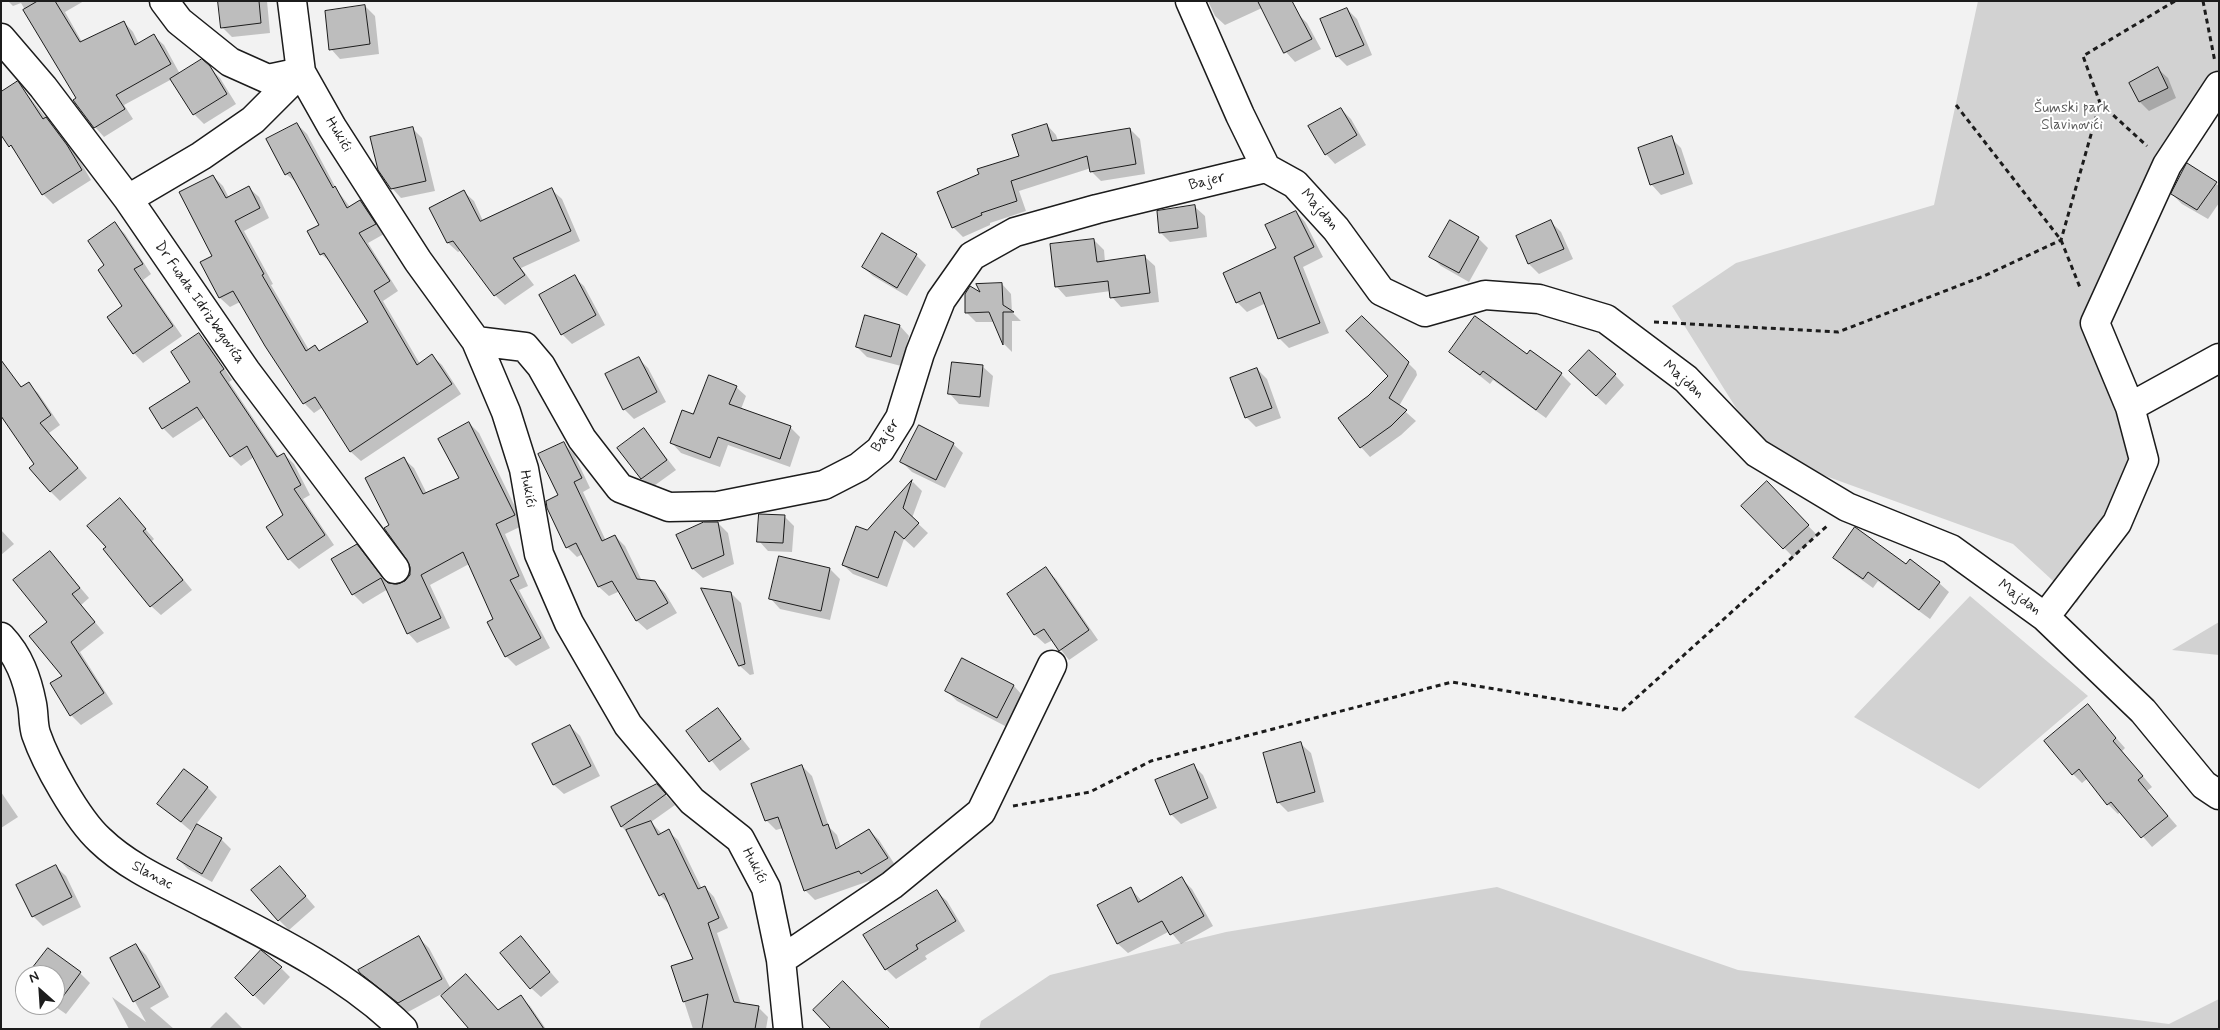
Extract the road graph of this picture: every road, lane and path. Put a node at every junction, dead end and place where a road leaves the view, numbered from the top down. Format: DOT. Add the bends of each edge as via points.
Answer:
graph roads {
  1 [pos="164,1"];
  2 [pos="292,1"];
  3 [pos="1190,1"];
  4 [pos="2175,1"];
  5 [pos="2203,1"];
  6 [pos="1,38"];
  7 [pos="301,72"];
  8 [pos="2218,78"];
  9 [pos="2100,103"];
  10 [pos="1956,106"];
  11 [pos="2168,165"];
  12 [pos="1266,168"];
  13 [pos="128,199"];
  14 [pos="2061,240"];
  15 [pos="1606,319"];
  16 [pos="2095,323"];
  17 [pos="476,341"];
  18 [pos="2219,358"];
  19 [pos="2130,407"];
  20 [pos="1847,507"];
  21 [pos="395,569"];
  22 [pos="2045,617"];
  23 [pos="1,637"];
  24 [pos="1052,665"];
  25 [pos="2219,795"];
  26 [pos="981,812"];
  27 [pos="781,960"];
  28 [pos="403,1029"];
  29 [pos="788,1029"];
  1 -- 7 [label="street" via="179,21 230,62 268,79"];
  2 -- 7 [label="street, Hukići"];
  3 -- 12 [label="street"];
  4 -- 9 [label="path" via="2083,56"];
  5 -- 8 [label="path"];
  6 -- 13 [label="street, Dr Fuada Idrizbegovića" via="43,87"];
  7 -- 13 [label="street" via="253,120 201,156"];
  7 -- 17 [label="street, Hukići" via="332,127 418,260"];
  8 -- 11 [label="street"];
  9 -- 11 [label="path"];
  9 -- 14 [label="path"];
  10 -- 14 [label="path"];
  11 -- 16 [label="street"];
  12 -- 15 [label="street, Majdan" via="1295,184 1336,229 1382,290 1425,312 1485,295 1539,299"];
  12 -- 17 [label="street, Bajer" via="1015,232 972,256 941,300 900,418 880,450 824,485 718,506 669,507 620,488 582,439 542,366 525,347"];
  13 -- 21 [label="street, Dr Fuada Idrizbegovića" via="246,371"];
  14 -- 15 [label="path" via="1984,276 1838,332"];
  14 -- 16 [label="path"];
  15 -- 20 [label="street, Majdan" via="1686,379 1758,453"];
  16 -- 19 [label="street"];
  17 -- 27 [label="street, Hukići" via="506,412 524,469 539,554 570,623 628,725 692,801 740,839 766,888"];
  18 -- 19 [label="street"];
  19 -- 22 [label="street" via="2144,460 2117,523"];
  20 -- 22 [label="street, Majdan" via="1951,549"];
  20 -- 26 [label="path" via="1623,710 1452,682 1151,761 1090,792"];
  22 -- 25 [label="street, Majdan" via="2142,711 2204,785"];
  23 -- 28 [label="street, Slanac" via="13,649 24,673 35,733 79,818 99,840 126,862 342,979 382,1008"];
  24 -- 26 [label="street"];
  26 -- 27 [label="street" via="892,886"];
  27 -- 29 [label="street, Hukići"];
}
